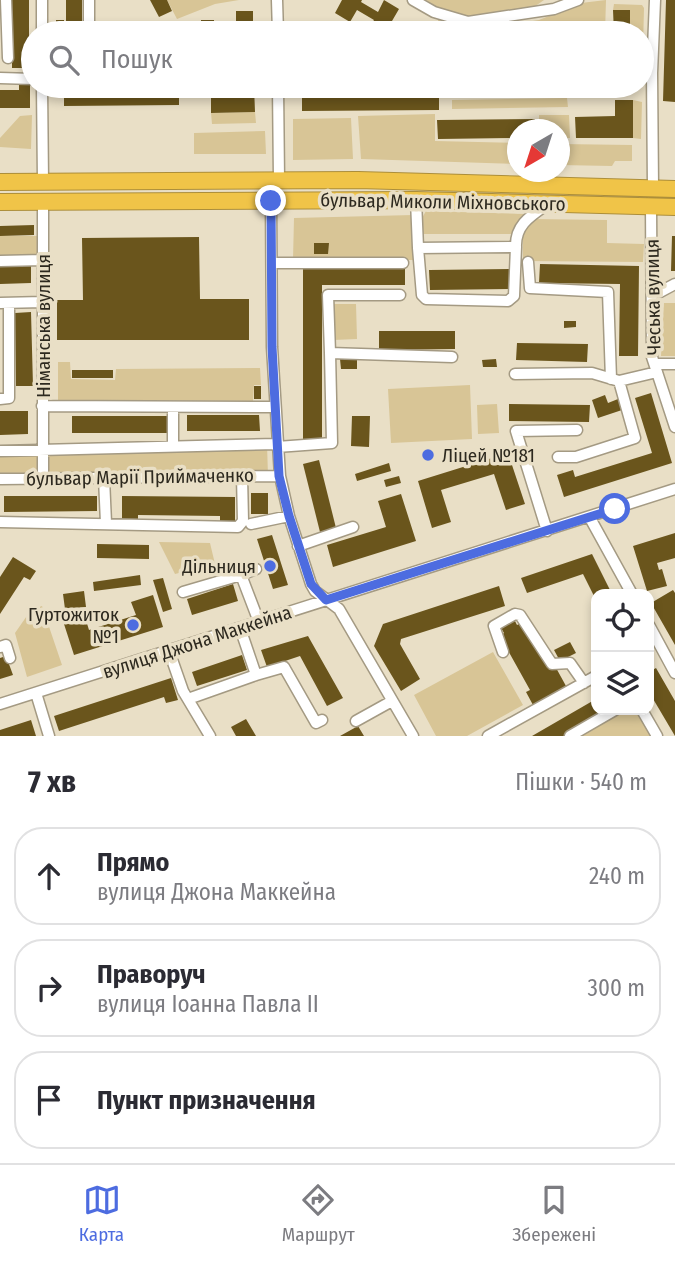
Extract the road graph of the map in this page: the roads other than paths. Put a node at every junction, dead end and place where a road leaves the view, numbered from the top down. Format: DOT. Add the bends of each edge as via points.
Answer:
graph roads {
  1 [pos="6,0"];
  2 [pos="42,0"];
  3 [pos="89,0"];
  4 [pos="277,0"];
  5 [pos="413,0"];
  6 [pos="578,0"];
  7 [pos="655,0"];
  8 [pos="42,21"];
  9 [pos="89,21"];
  10 [pos="278,21"];
  11 [pos="465,21"];
  12 [pos="475,21"];
  13 [pos="654,24"];
  14 [pos="8,58"];
  15 [pos="0,78"];
  16 [pos="21,79"];
  17 [pos="42,98"];
  18 [pos="278,98"];
  19 [pos="652,98"];
  20 [pos="279,180"];
  21 [pos="0,182"];
  22 [pos="43,182"];
  23 [pos="653,188"];
  24 [pos="675,189"];
  25 [pos="416,200"];
  26 [pos="271,201"];
  27 [pos="0,202"];
  28 [pos="43,202"];
  29 [pos="551,202"];
  30 [pos="652,206"];
  31 [pos="675,207"];
  32 [pos="516,247"];
  33 [pos="418,248"];
  34 [pos="44,260"];
  35 [pos="0,261"];
  36 [pos="528,262"];
  37 [pos="272,263"];
  38 [pos="403,263"];
  39 [pos="675,284"];
  40 [pos="652,292"];
  41 [pos="400,295"];
  42 [pos="43,302"];
  43 [pos="5,303"];
  44 [pos="330,353"];
  45 [pos="452,356"];
  46 [pos="675,364"];
  47 [pos="656,368"];
  48 [pos="515,374"];
  49 [pos="615,380"];
  50 [pos="0,399"];
  51 [pos="42,406"];
  52 [pos="173,407"];
  53 [pos="275,407"];
  54 [pos="674,423"];
  55 [pos="577,430"];
  56 [pos="277,446"];
  57 [pos="173,447"];
  58 [pos="0,451"];
  59 [pos="42,451"];
  60 [pos="558,457"];
  61 [pos="243,476"];
  62 [pos="279,476"];
  63 [pos="0,478"];
  64 [pos="104,478"];
  65 [pos="43,479"];
  66 [pos="675,489"];
  67 [pos="289,516"];
  68 [pos="590,517"];
  69 [pos="0,522"];
  70 [pos="106,523"];
  71 [pos="251,524"];
  72 [pos="353,527"];
  73 [pos="547,531"];
  74 [pos="298,546"];
  75 [pos="256,569"];
  76 [pos="242,575"];
  77 [pos="629,589"];
  78 [pos="183,592"];
  79 [pos="326,600"];
  80 [pos="259,622"];
  81 [pos="240,628"];
  82 [pos="654,645"];
  83 [pos="0,647"];
  84 [pos="169,651"];
  85 [pos="503,652"];
  86 [pos="10,658"];
  87 [pos="675,672"];
  88 [pos="256,675"];
  89 [pos="591,679"];
  90 [pos="584,683"];
  91 [pos="36,693"];
  92 [pos="188,699"];
  93 [pos="392,701"];
  94 [pos="0,704"];
  95 [pos="606,715"];
  96 [pos="645,715"];
  97 [pos="322,720"];
  98 [pos="356,722"];
  99 [pos="208,733"];
  100 [pos="49,736"];
  101 [pos="196,736"];
  102 [pos="413,736"];
  103 [pos="488,736"];
  104 [pos="570,736"];
  105 [pos="657,736"];
  1 -- 14 [label="street"];
  2 -- 8 [label="street"];
  3 -- 9 [label="street"];
  4 -- 10 [label="street"];
  5 -- 11 [label="street"];
  6 -- 12 [label="street" via="554,9"];
  7 -- 13 [label="street"];
  15 -- 16 [label="street"];
  17 -- 22 [label="street"];
  18 -- 20 [label="street"];
  19 -- 23 [label="street"];
  20 -- 22 [label="highway, бульвар Миколи Міхновського"];
  20 -- 23 [label="highway, бульвар Миколи Міхновського"];
  21 -- 22 [label="highway, бульвар Миколи Міхновського"];
  23 -- 24 [label="highway, бульвар Миколи Міхновського"];
  25 -- 26 [label="highway, бульвар Миколи Міхновського"];
  25 -- 29 [label="highway, бульвар Миколи Міхновського"];
  25 -- 33 [label="street"];
  26 -- 28 [label="highway, бульвар Миколи Міхновського"];
  26 -- 37 [label="street"];
  27 -- 28 [label="highway, бульвар Миколи Міхновського"];
  28 -- 34 [label="street, Німанська вулиця"];
  29 -- 30 [label="highway, бульвар Миколи Міхновського"];
  29 -- 32 [label="street" via="520,227"];
  30 -- 31 [label="highway, бульвар Миколи Міхновського"];
  30 -- 40 [label="street, Чеська вулиця"];
  32 -- 33 [label="street"];
  32 -- 33 [label="street" via="514,296 508,301 426,299"];
  34 -- 35 [label="street"];
  34 -- 42 [label="street, Німанська вулиця"];
  36 -- 49 [label="street" via="530,288 608,292"];
  37 -- 38 [label="street"];
  37 -- 53 [label="street"];
  39 -- 40 [label="street"];
  40 -- 47 [label="street, Чеська вулиця"];
  41 -- 44 [label="street" via="328,295"];
  42 -- 43 [label="street"];
  42 -- 51 [label="street, Німанська вулиця"];
  43 -- 50 [label="street" via="9,398"];
  44 -- 45 [label="street"];
  44 -- 56 [label="street, бульвар Марії Приймаченко" via="332,443"];
  46 -- 47 [label="street"];
  47 -- 49 [label="street"];
  47 -- 54 [label="street, Чеська вулиця"];
  48 -- 49 [label="street" via="592,373"];
  49 -- 60 [label="street" via="635,438 576,457"];
  51 -- 52 [label="street"];
  51 -- 59 [label="street, Німанська вулиця"];
  52 -- 53 [label="street"];
  52 -- 57 [label="street"];
  53 -- 56 [label="street"];
  55 -- 73 [label="street" via="516,430"];
  56 -- 57 [label="street, бульвар Марії Приймаченко"];
  56 -- 62 [label="street"];
  57 -- 59 [label="street, бульвар Марії Приймаченко"];
  58 -- 59 [label="street, бульвар Марії Приймаченко"];
  59 -- 65 [label="street, Німанська вулиця"];
  61 -- 62 [label="street, бульвар Марії Приймаченко"];
  61 -- 64 [label="street, бульвар Марії Приймаченко"];
  61 -- 70 [label="street" via="243,521 238,527"];
  62 -- 67 [label="street"];
  63 -- 65 [label="street, бульвар Марії Приймаченко"];
  64 -- 65 [label="street, бульвар Марії Приймаченко"];
  64 -- 70 [label="street"];
  66 -- 68 [label="street, вулиця Джона Маккейна"];
  67 -- 71 [label="street"];
  67 -- 74 [label="street"];
  68 -- 73 [label="street, вулиця Джона Маккейна"];
  68 -- 77 [label="street"];
  69 -- 70 [label="street"];
  72 -- 74 [label="street"];
  73 -- 79 [label="street, вулиця Джона Маккейна"];
  74 -- 79 [label="street" via="311,584"];
  75 -- 76 [label="street"];
  76 -- 78 [label="street"];
  76 -- 80 [label="street"];
  79 -- 80 [label="street, вулиця Джона Маккейна"];
  79 -- 93 [label="street" via="339,609"];
  80 -- 81 [label="street, вулиця Джона Маккейна"];
  81 -- 84 [label="street, вулиця Джона Маккейна"];
  81 -- 88 [label="street"];
  82 -- 87 [label="street"];
  83 -- 86 [label="street" via="6,645"];
  84 -- 91 [label="street, вулиця Джона Маккейна"];
  84 -- 92 [label="street"];
  85 -- 90 [label="street" via="494,626 520,615 552,664 570,663"];
  88 -- 92 [label="street"];
  88 -- 97 [label="street" via="284,667 316,723"];
  89 -- 90 [label="street"];
  90 -- 103 [label="street"];
  91 -- 94 [label="street, вулиця Джона Маккейна"];
  91 -- 100 [label="street"];
  92 -- 99 [label="street"];
  93 -- 98 [label="street"];
  93 -- 102 [label="street"];
  95 -- 104 [label="street"];
  96 -- 105 [label="street"];
  99 -- 101 [label="street"];
}
